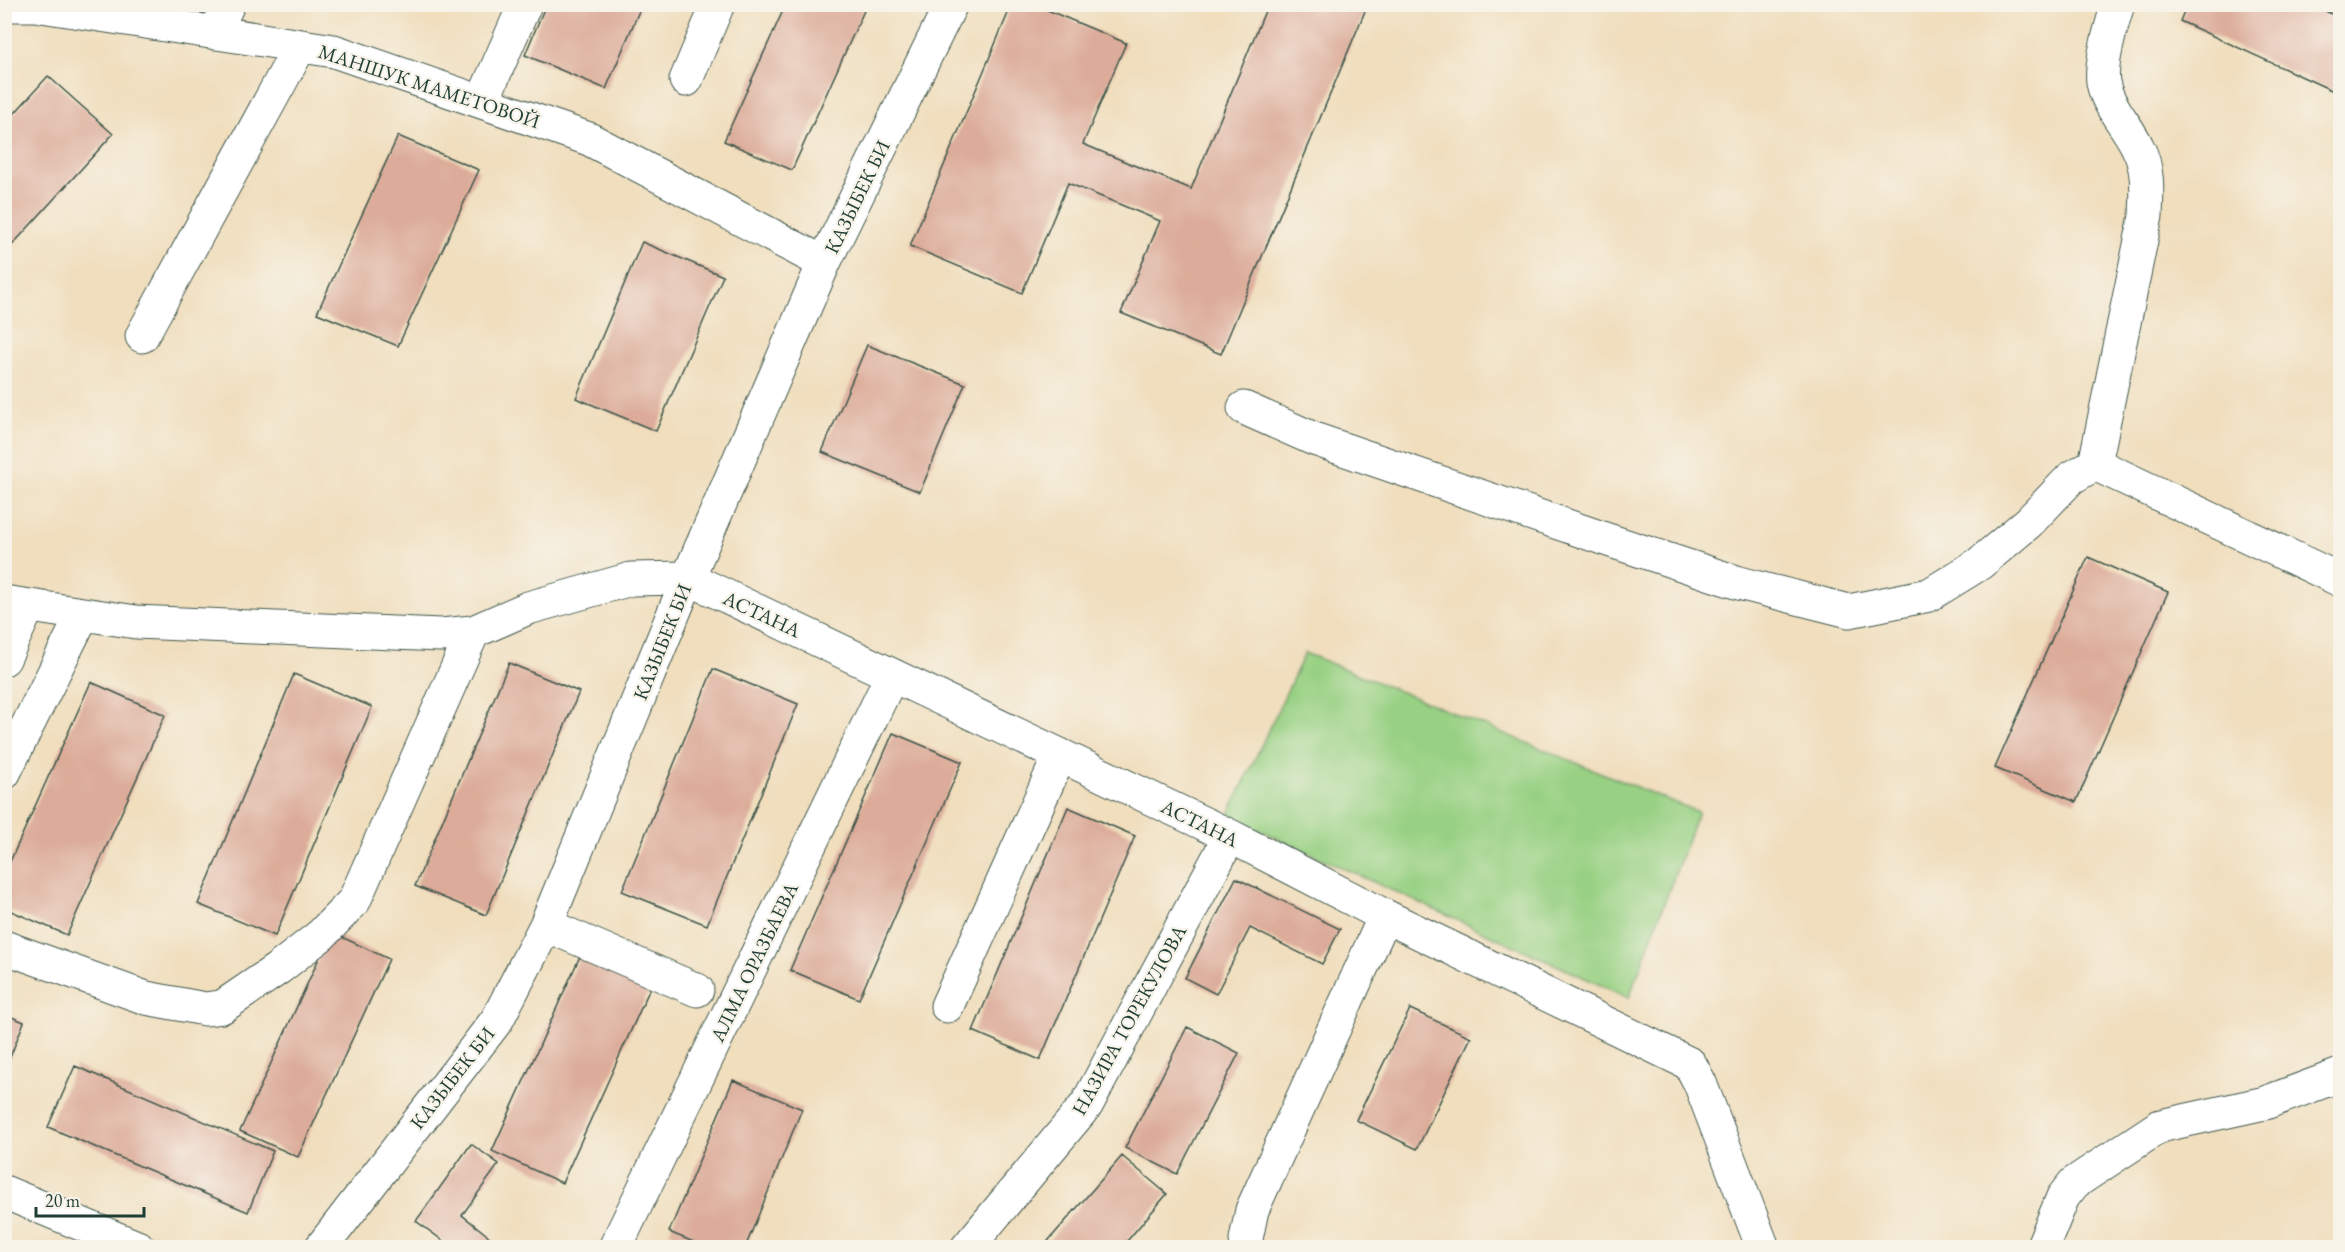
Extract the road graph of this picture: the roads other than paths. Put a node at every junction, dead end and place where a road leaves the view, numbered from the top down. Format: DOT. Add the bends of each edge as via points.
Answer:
graph roads {
  1 [pos="525,4"];
  2 [pos="718,4"];
  3 [pos="951,4"];
  4 [pos="2118,4"];
  5 [pos="4,5"];
  6 [pos="221,19"];
  7 [pos="300,46"];
  8 [pos="686,80"];
  9 [pos="482,102"];
  10 [pos="824,263"];
  11 [pos="142,336"];
  12 [pos="1244,408"];
  13 [pos="2095,465"];
  14 [pos="688,578"];
  15 [pos="2340,580"];
  16 [pos="16,605"];
  17 [pos="82,616"];
  18 [pos="473,632"];
  19 [pos="4,659"];
  20 [pos="892,675"];
  21 [pos="1060,756"];
  22 [pos="4,773"];
  23 [pos="1230,836"];
  24 [pos="1385,916"];
  25 [pos="546,925"];
  26 [pos="4,947"];
  27 [pos="697,990"];
  28 [pos="947,1006"];
  29 [pos="2340,1075"];
  30 [pos="4,1192"];
  31 [pos="139,1248"];
  32 [pos="321,1248"];
  33 [pos="615,1248"];
  34 [pos="967,1248"];
  35 [pos="1247,1248"];
  36 [pos="1763,1248"];
  37 [pos="2042,1248"];
  1 -- 9 [label="street"];
  2 -- 8 [label="street"];
  3 -- 10 [label="street, КАЗЫБЕК БИ"];
  4 -- 13 [label="street" via="2107,39 2103,82 2139,149 2147,176 2146,216"];
  5 -- 6 [label="street, МАНШУК МАМЕТОВОЙ"];
  6 -- 7 [label="street, МАНШУК МАМЕТОВОЙ"];
  7 -- 9 [label="street, МАНШУК МАМЕТОВОЙ" via="334,51"];
  7 -- 11 [label="street"];
  9 -- 10 [label="street, МАНШУК МАМЕТОВОЙ" via="589,139"];
  10 -- 14 [label="street, КАЗЫБЕК БИ"];
  12 -- 13 [label="street" via="1314,439 1608,540 1739,583 1848,611 1929,595 1978,564 2030,522 2071,478"];
  13 -- 15 [label="street"];
  14 -- 18 [label="street" via="631,579 528,608"];
  14 -- 20 [label="street, АСТАНА"];
  14 -- 25 [label="street, КАЗЫБЕК БИ"];
  16 -- 17 [label="street"];
  16 -- 19 [label="street"];
  17 -- 18 [label="street" via="406,634"];
  17 -- 22 [label="street"];
  18 -- 26 [label="street" via="354,901 321,935 222,1007 205,1009 146,998"];
  20 -- 21 [label="street, АСТАНА"];
  20 -- 33 [label="street, АЛМА ОРАЗБАЕВА"];
  21 -- 23 [label="street, АСТАНА"];
  21 -- 28 [label="street"];
  23 -- 24 [label="street, АСТАНА"];
  23 -- 34 [label="street, НАЗИРА ТОРЕКУЛОВА" via="1087,1104"];
  24 -- 35 [label="street" via="1252,1210"];
  24 -- 36 [label="street, АСТАНА" via="1690,1064"];
  25 -- 27 [label="street"];
  25 -- 32 [label="street, КАЗЫБЕК БИ" via="497,1020"];
  29 -- 37 [label="street" via="2265,1103 2160,1126 2074,1183 2063,1197"];
  30 -- 31 [label="street"];
}
